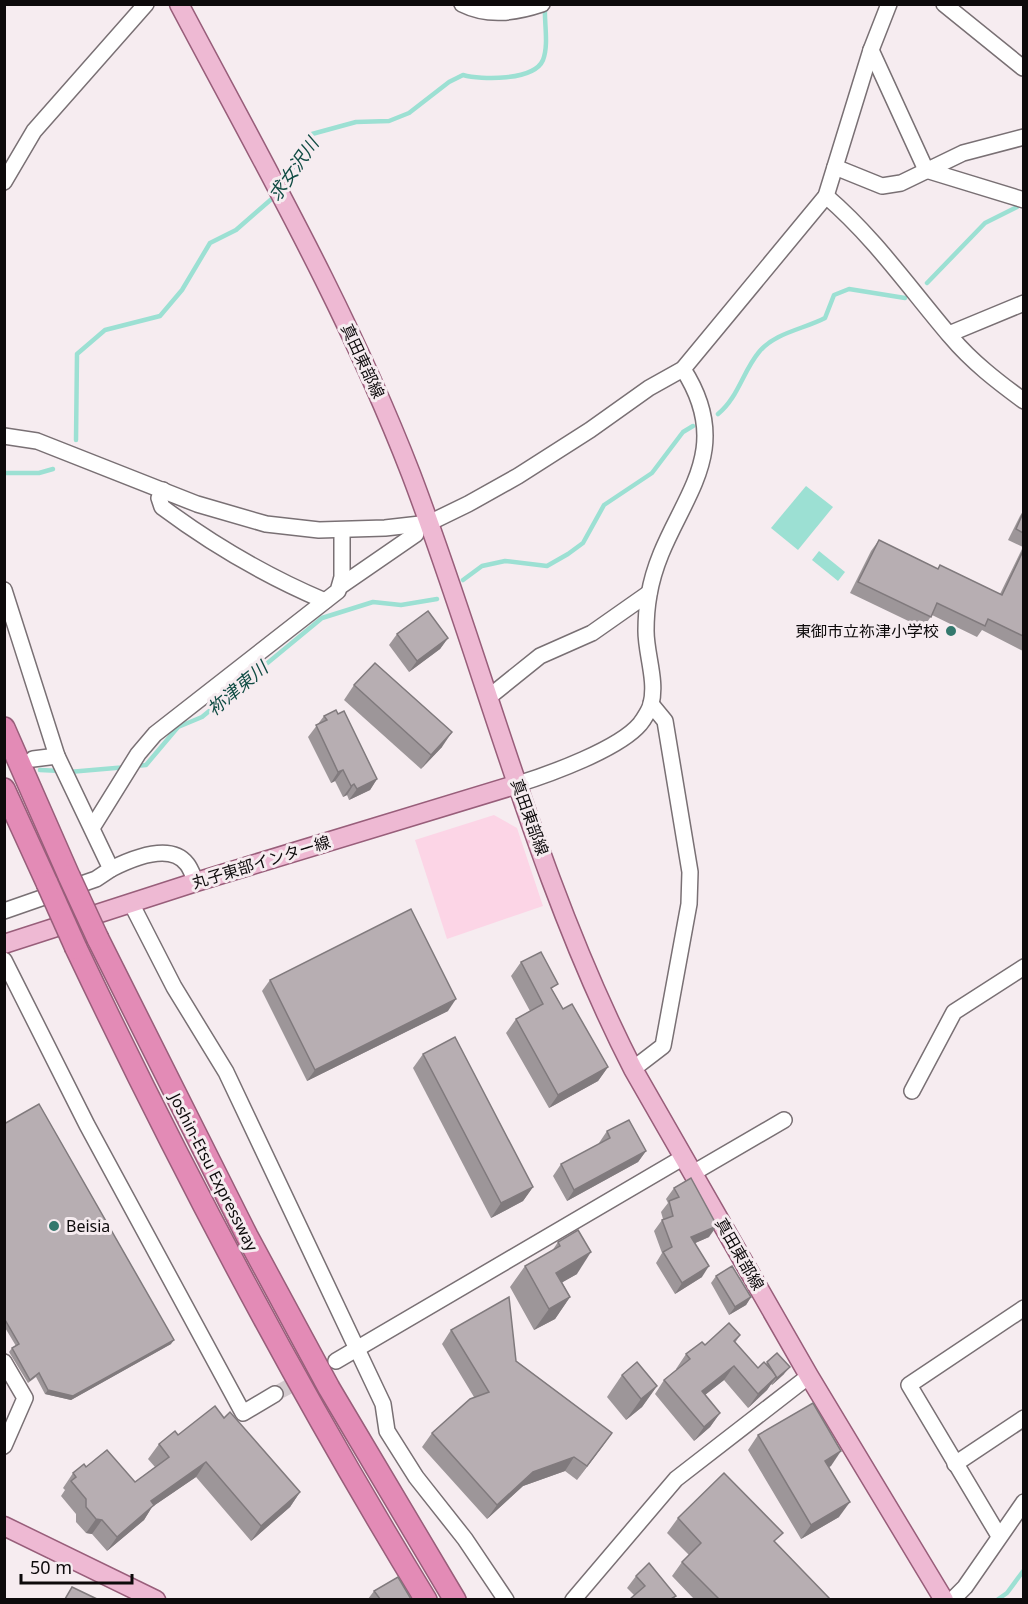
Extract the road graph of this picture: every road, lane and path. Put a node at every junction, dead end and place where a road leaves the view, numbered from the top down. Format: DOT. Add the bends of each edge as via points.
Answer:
graph roads {
  1 [pos="146,4"];
  2 [pos="179,4"];
  3 [pos="462,4"];
  4 [pos="542,4"];
  5 [pos="889,4"];
  6 [pos="944,4"];
  7 [pos="871,50"];
  8 [pos="1023,68"];
  9 [pos="1023,137"];
  10 [pos="835,166"];
  11 [pos="926,170"];
  12 [pos="4,182"];
  13 [pos="826,196"];
  14 [pos="1023,200"];
  15 [pos="1023,303"];
  16 [pos="949,334"];
  17 [pos="683,369"];
  18 [pos="1023,401"];
  19 [pos="4,435"];
  20 [pos="163,490"];
  21 [pos="422,528"];
  22 [pos="342,530"];
  23 [pos="342,585"];
  24 [pos="4,590"];
  25 [pos="649,593"];
  26 [pos="325,601"];
  27 [pos="489,697"];
  28 [pos="651,704"];
  29 [pos="4,728"];
  30 [pos="33,759"];
  31 [pos="59,760"];
  32 [pos="518,784"];
  33 [pos="4,789"];
  34 [pos="92,828"];
  35 [pos="111,869"];
  36 [pos="196,882"];
  37 [pos="131,903"];
  38 [pos="4,911"];
  39 [pos="4,944"];
  40 [pos="4,960"];
  41 [pos="1021,974"];
  42 [pos="633,1069"];
  43 [pos="912,1092"];
  44 [pos="784,1120"];
  45 [pos="689,1165"];
  46 [pos="1023,1308"];
  47 [pos="356,1351"];
  48 [pos="336,1361"];
  49 [pos="4,1362"];
  50 [pos="808,1376"];
  51 [pos="274,1394"];
  52 [pos="1023,1418"];
  53 [pos="4,1446"];
  54 [pos="955,1464"];
  55 [pos="1023,1502"];
  56 [pos="4,1526"];
  57 [pos="999,1536"];
  58 [pos="156,1599"];
  59 [pos="426,1599"];
  60 [pos="455,1599"];
  61 [pos="506,1599"];
  62 [pos="573,1599"];
  63 [pos="944,1599"];
  64 [pos="952,1599"];
  1 -- 12 [label="street" via="34,131"];
  2 -- 21 [label="main road, 真田東部線" via="330,291 386,412"];
  3 -- 4 [label="street" via="489,14 522,11"];
  5 -- 7 [label="street"];
  6 -- 8 [label="street"];
  7 -- 10 [label="street"];
  7 -- 11 [label="street"];
  9 -- 11 [label="street" via="963,153"];
  10 -- 11 [label="street" via="882,186 900,183"];
  10 -- 13 [label="street"];
  11 -- 14 [label="street"];
  13 -- 16 [label="street" via="856,221"];
  13 -- 17 [label="street"];
  15 -- 16 [label="street"];
  16 -- 18 [label="street" via="989,375"];
  17 -- 21 [label="street" via="518,476"];
  17 -- 25 [label="street" via="701,404 707,433 704,454"];
  19 -- 20 [label="street" via="37,441"];
  20 -- 22 [label="street" via="266,524"];
  20 -- 26 [label="street" via="159,498 162,507 224,551"];
  21 -- 22 [label="street"];
  21 -- 23 [label="street"];
  21 -- 27 [label="main road, 真田東部線"];
  22 -- 23 [label="street"];
  23 -- 26 [label="street"];
  24 -- 31 [label="street"];
  25 -- 27 [label="street" via="592,633 540,656"];
  25 -- 28 [label="street" via="646,632"];
  26 -- 34 [label="street" via="155,734"];
  27 -- 32 [label="main road, 真田東部線"];
  28 -- 32 [label="street" via="639,725 610,745 571,766"];
  28 -- 42 [label="street" via="665,721 690,872 689,904 663,1046"];
  29 -- 60 [label="highway, Joshin-Etsu Expressway, bridge" via="98,939 258,1257 329,1388"];
  30 -- 31 [label="street"];
  31 -- 34 [label="street"];
  32 -- 36 [label="main road, 丸子東部インター線"];
  32 -- 42 [label="main road, 真田東部線" via="607,1019"];
  33 -- 59 [label="highway, Joshin-Etsu Expressway, bridge" via="146,1095 224,1246"];
  34 -- 35 [label="street"];
  35 -- 36 [label="street" via="142,855 176,856 187,864"];
  35 -- 38 [label="street" via="96,879"];
  36 -- 37 [label="main road, 丸子東部インター線"];
  37 -- 39 [label="main road, 丸子東部インター線"];
  37 -- 47 [label="street" via="174,987 226,1072"];
  40 -- 51 [label="street" via="87,1125 243,1413"];
  41 -- 43 [label="street" via="954,1012"];
  42 -- 45 [label="main road, 真田東部線"];
  44 -- 45 [label="street"];
  45 -- 47 [label="street"];
  45 -- 50 [label="main road, 真田東部線"];
  46 -- 54 [label="street" via="909,1384"];
  47 -- 48 [label="street"];
  47 -- 61 [label="street" via="383,1404 387,1431"];
  49 -- 53 [label="street" via="25,1398"];
  50 -- 62 [label="street" via="676,1479"];
  50 -- 63 [label="main road, 真田東部線"];
  52 -- 54 [label="street"];
  54 -- 57 [label="street"];
  55 -- 57 [label="street"];
  56 -- 58 [label="main road"];
  57 -- 64 [label="street" via="965,1587"];
}
